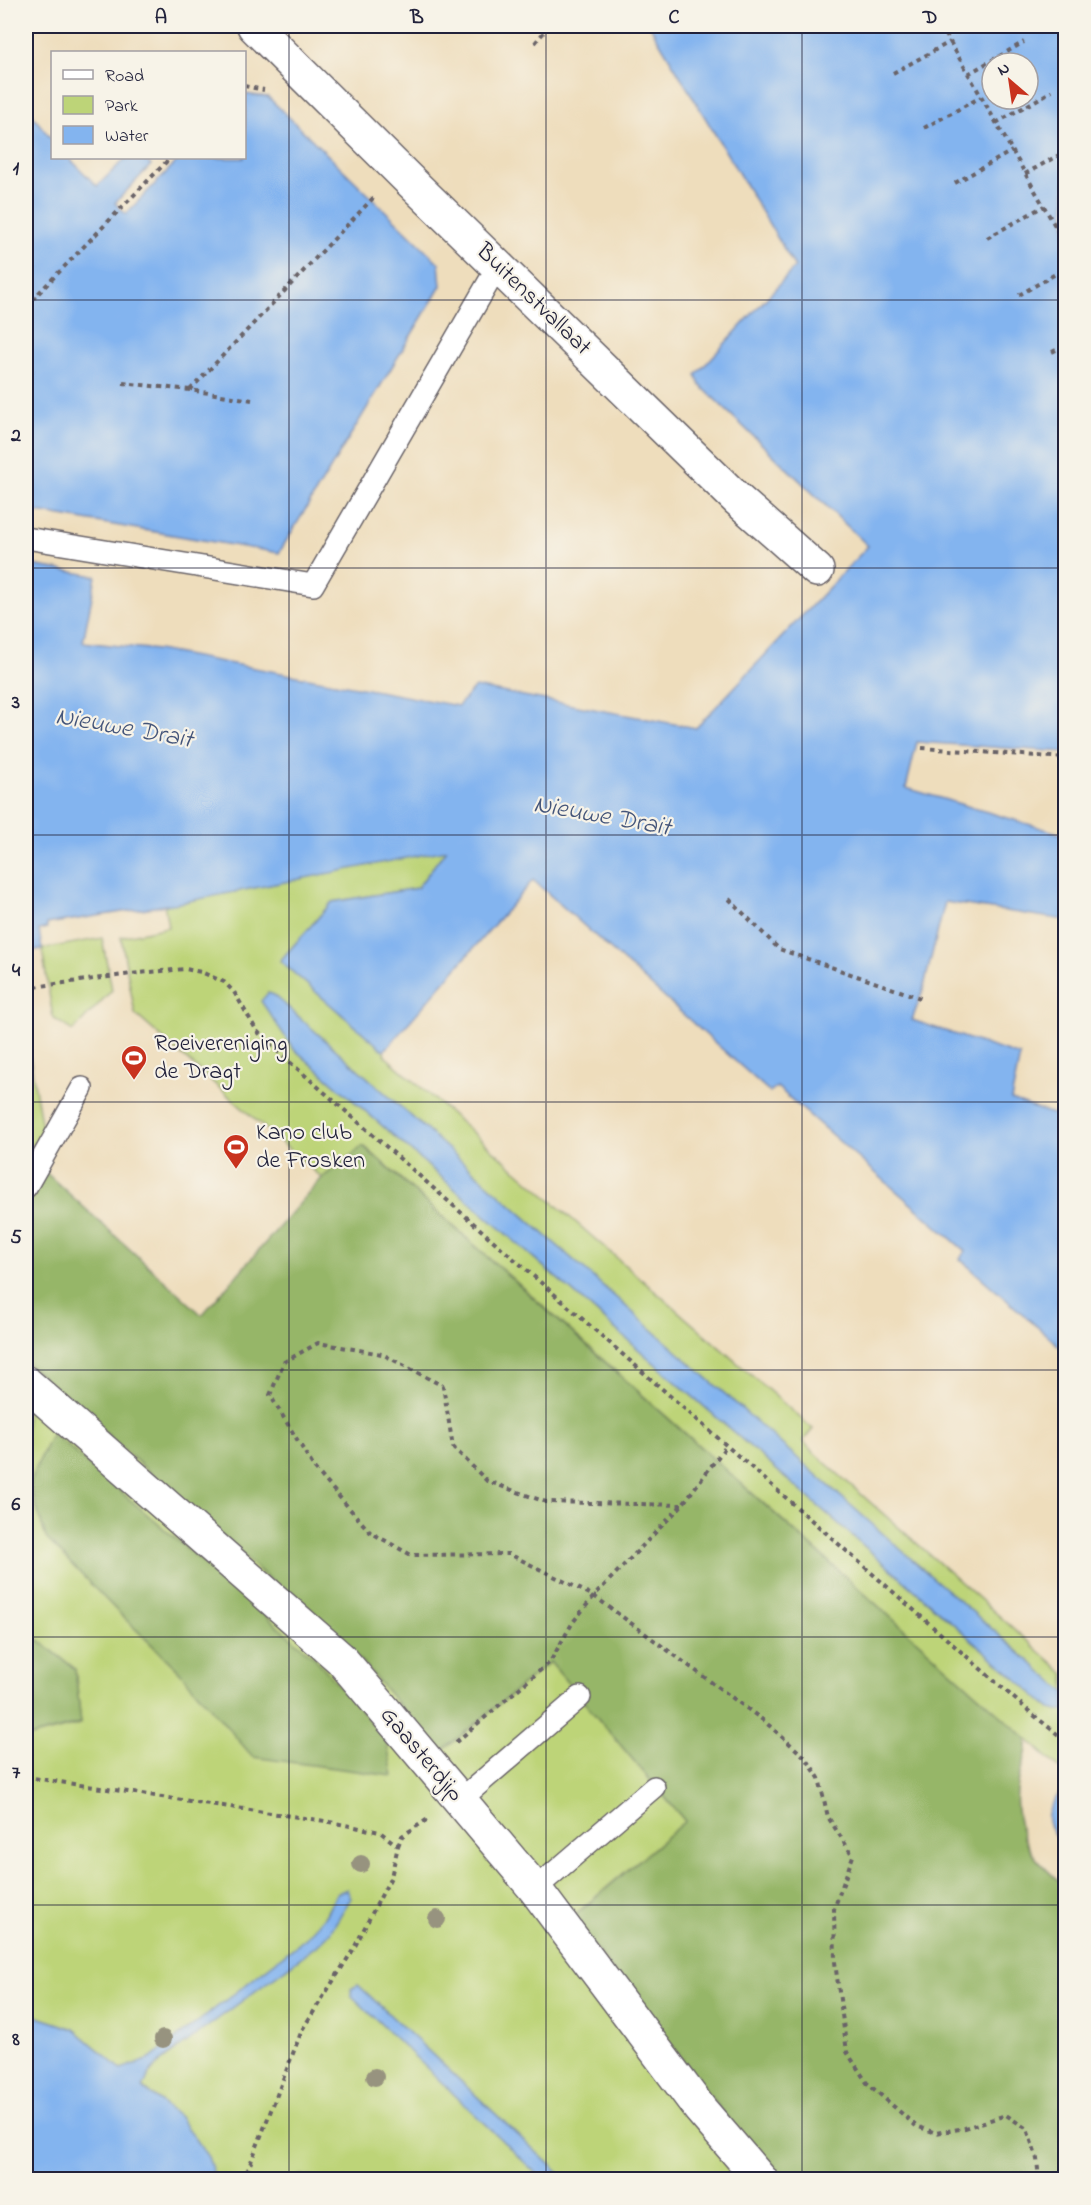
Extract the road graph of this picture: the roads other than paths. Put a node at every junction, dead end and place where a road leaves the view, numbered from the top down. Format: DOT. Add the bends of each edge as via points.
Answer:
graph roads {
  1 [pos="254,26"];
  2 [pos="498,266"];
  3 [pos="26,538"];
  4 [pos="817,570"];
  5 [pos="82,1088"];
  6 [pos="26,1187"];
  7 [pos="26,1383"];
  8 [pos="580,1697"];
  9 [pos="654,1787"];
  10 [pos="459,1801"];
  11 [pos="535,1889"];
  12 [pos="761,2180"];
  1 -- 2 [label="street, Buitenstvallaat"];
  2 -- 3 [label="lane" via="313,585"];
  2 -- 4 [label="street, Buitenstvallaat" via="738,500"];
  5 -- 6 [label="lane"];
  7 -- 10 [label="street, Gaasterdjip" via="341,1659"];
  8 -- 10 [label="lane"];
  9 -- 11 [label="lane"];
  10 -- 11 [label="street, Gaasterdjip"];
  11 -- 12 [label="street, Gaasterdjip" via="700,2109"];
}
